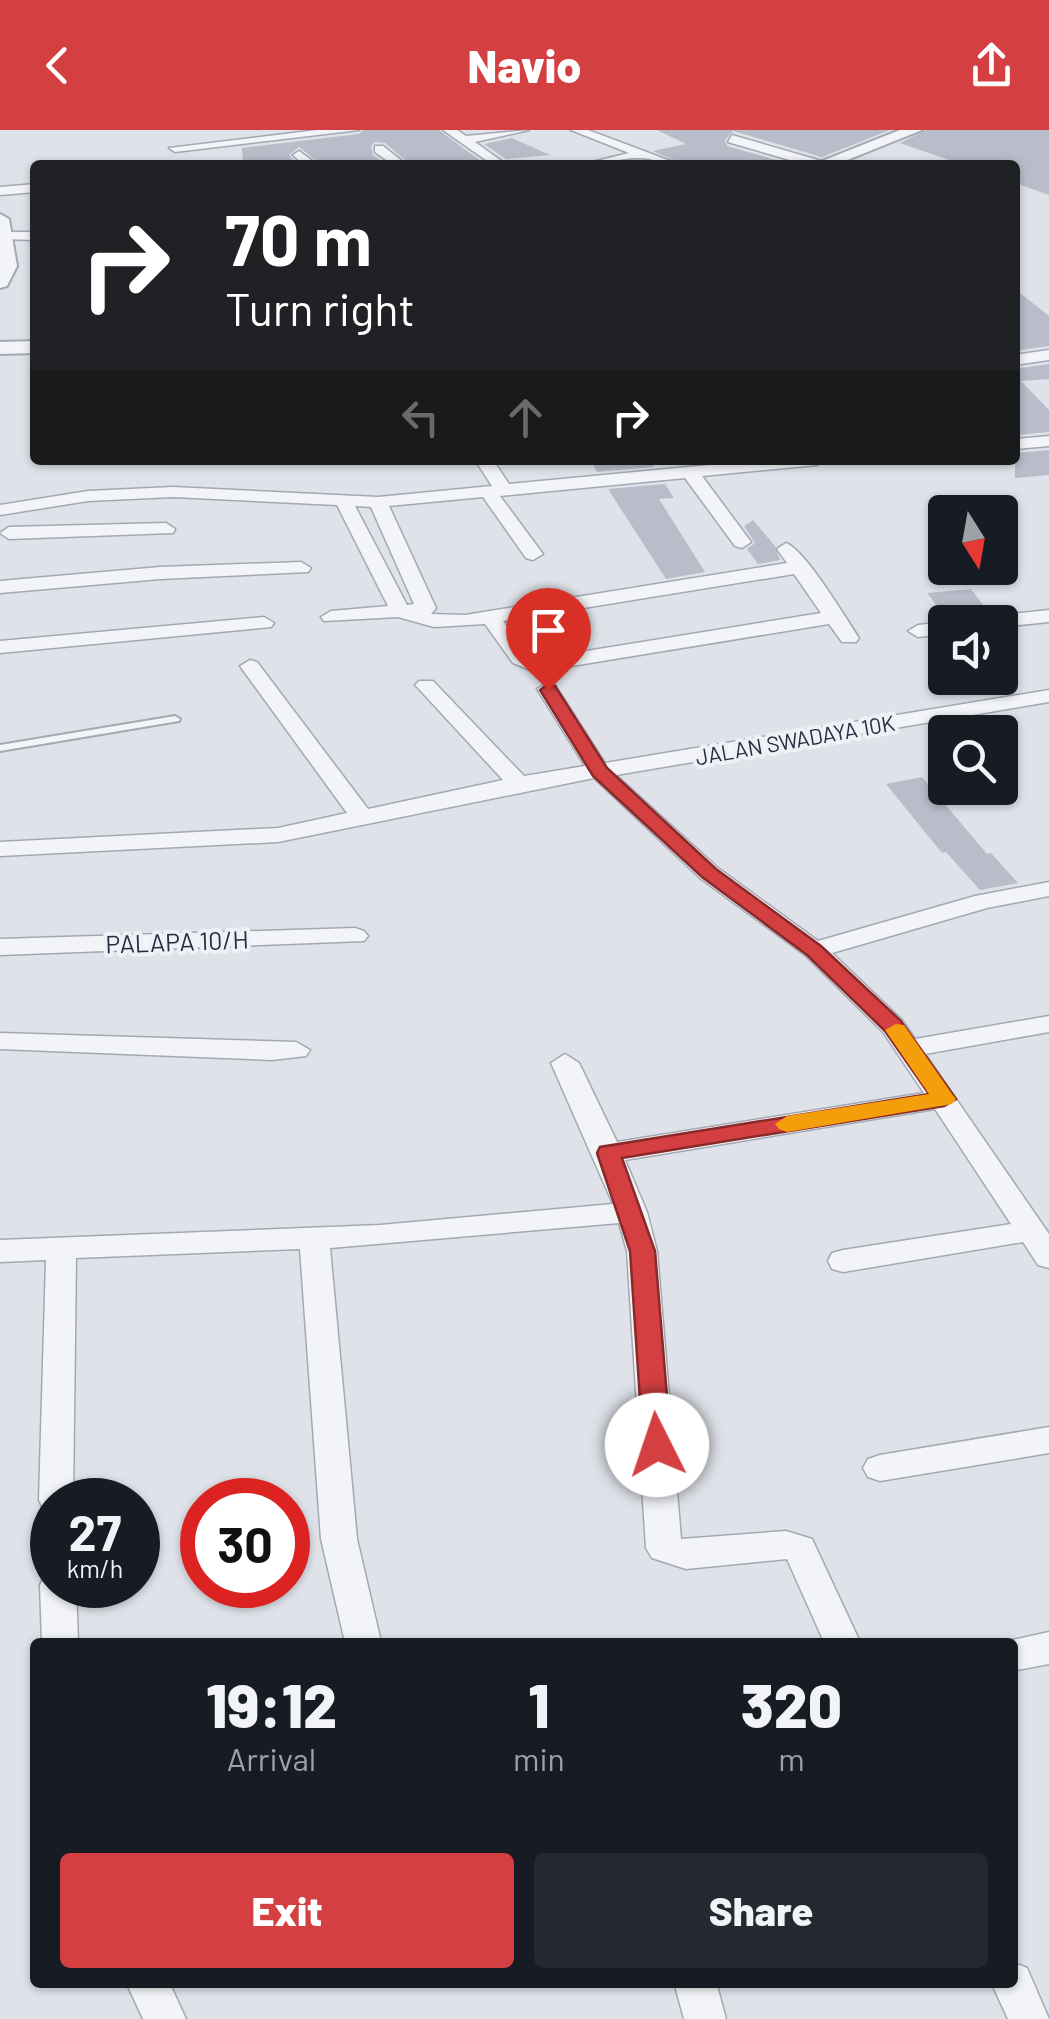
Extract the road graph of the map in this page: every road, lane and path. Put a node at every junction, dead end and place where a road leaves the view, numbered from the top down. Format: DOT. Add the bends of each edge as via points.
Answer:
graph roads {
  1 [pos="223,130"];
  2 [pos="352,130"];
  3 [pos="449,130"];
  4 [pos="523,130"];
  5 [pos="914,130"];
  6 [pos="580,131"];
  7 [pos="732,138"];
  8 [pos="465,140"];
  9 [pos="174,148"];
  10 [pos="380,149"];
  11 [pos="643,154"];
  12 [pos="299,155"];
  13 [pos="192,160"];
  14 [pos="306,160"];
  15 [pos="394,160"];
  16 [pos="494,160"];
  17 [pos="612,160"];
  18 [pos="660,160"];
  19 [pos="804,160"];
  20 [pos="833,160"];
  21 [pos="30,188"];
  22 [pos="0,191"];
  23 [pos="1,228"];
  24 [pos="30,235"];
  25 [pos="0,282"];
  26 [pos="30,347"];
  27 [pos="0,348"];
  28 [pos="1049,355"];
  29 [pos="1020,356"];
  30 [pos="1049,441"];
  31 [pos="1020,444"];
  32 [pos="486,465"];
  33 [pos="764,465"];
  34 [pos="690,472"];
  35 [pos="496,491"];
  36 [pos="344,502"];
  37 [pos="378,502"];
  38 [pos="0,511"];
  39 [pos="166,529"];
  40 [pos="742,542"];
  41 [pos="786,549"];
  42 [pos="532,554"];
  43 [pos="800,567"];
  44 [pos="300,568"];
  45 [pos="0,587"];
  46 [pos="414,612"];
  47 [pos="835,616"];
  48 [pos="1049,616"];
  49 [pos="331,617"];
  50 [pos="490,617"];
  51 [pos="1018,619"];
  52 [pos="264,623"];
  53 [pos="928,631"];
  54 [pos="918,632"];
  55 [pos="850,638"];
  56 [pos="0,647"];
  57 [pos="250,666"];
  58 [pos="426,686"];
  59 [pos="548,690"];
  60 [pos="1049,696"];
  61 [pos="175,718"];
  62 [pos="0,748"];
  63 [pos="600,772"];
  64 [pos="520,784"];
  65 [pos="364,820"];
  66 [pos="0,849"];
  67 [pos="1049,888"];
  68 [pos="354,936"];
  69 [pos="0,947"];
  70 [pos="814,950"];
  71 [pos="1049,1024"];
  72 [pos="0,1041"];
  73 [pos="909,1048"];
  74 [pos="296,1050"];
  75 [pos="565,1062"];
  76 [pos="944,1099"];
  77 [pos="608,1153"];
  78 [pos="632,1212"];
  79 [pos="1029,1231"];
  80 [pos="314,1238"];
  81 [pos="61,1248"];
  82 [pos="0,1251"];
  83 [pos="1049,1257"];
  84 [pos="843,1261"];
  85 [pos="1049,1440"];
  86 [pos="880,1468"];
  87 [pos="56,1478"];
  88 [pos="59,1608"];
  89 [pos="60,1638"];
  90 [pos="362,1638"];
  91 [pos="840,1638"];
  92 [pos="1049,1648"];
  93 [pos="1018,1654"];
  94 [pos="149,1988"];
  95 [pos="697,1988"];
  96 [pos="1015,1988"];
  97 [pos="164,2019"];
  98 [pos="706,2019"];
  99 [pos="1030,2019"];
  1 -- 9 [label="street" via="160,137"];
  2 -- 9 [label="street"];
  3 -- 8 [label="street"];
  4 -- 8 [label="street"];
  5 -- 20 [label="street"];
  6 -- 11 [label="street"];
  7 -- 19 [label="street"];
  8 -- 16 [label="street"];
  9 -- 13 [label="street"];
  10 -- 15 [label="street"];
  11 -- 17 [label="street"];
  11 -- 18 [label="street"];
  12 -- 14 [label="street"];
  21 -- 22 [label="street"];
  23 -- 24 [label="street"];
  23 -- 25 [label="street" via="8,266"];
  26 -- 27 [label="street"];
  28 -- 29 [label="street"];
  30 -- 31 [label="street"];
  32 -- 35 [label="street"];
  33 -- 34 [label="street"];
  34 -- 35 [label="street"];
  34 -- 40 [label="street"];
  35 -- 37 [label="street"];
  35 -- 42 [label="street"];
  36 -- 37 [label="street"];
  36 -- 38 [label="street" via="173,492 88,496"];
  36 -- 46 [label="street"];
  37 -- 46 [label="street"];
  38 -- 39 [label="street" via="8,542"];
  41 -- 43 [label="street"];
  43 -- 47 [label="street"];
  43 -- 50 [label="street"];
  44 -- 45 [label="street"];
  46 -- 49 [label="street"];
  46 -- 50 [label="street" via="449,622"];
  47 -- 50 [label="street" via="535,666"];
  47 -- 55 [label="street"];
  48 -- 51 [label="street"];
  52 -- 56 [label="street"];
  53 -- 54 [label="street"];
  57 -- 65 [label="street"];
  58 -- 64 [label="street"];
  59 -- 63 [label="street"];
  60 -- 63 [label="street, JALAN SWADAYA 10K"];
  61 -- 62 [label="lane"];
  63 -- 64 [label="street, JALAN SWADAYA 10K"];
  63 -- 70 [label="street" via="709,873"];
  64 -- 65 [label="street, JALAN SWADAYA 10K"];
  65 -- 66 [label="street, JALAN SWADAYA 10K" via="278,835"];
  67 -- 70 [label="street"];
  68 -- 69 [label="street, PALAPA 10/H"];
  70 -- 73 [label="street"];
  71 -- 73 [label="street"];
  72 -- 74 [label="street"];
  73 -- 76 [label="street"];
  75 -- 77 [label="street"];
  76 -- 77 [label="street"];
  76 -- 79 [label="street"];
  77 -- 78 [label="street"];
  78 -- 80 [label="street"];
  78 -- 91 [label="street" via="648,1307 664,1548 686,1555 786,1545 800,1550"];
  79 -- 83 [label="street"];
  79 -- 84 [label="street"];
  80 -- 81 [label="street"];
  80 -- 90 [label="street" via="338,1539"];
  81 -- 82 [label="street"];
  81 -- 87 [label="street"];
  85 -- 86 [label="street"];
  88 -- 89 [label="street"];
  92 -- 93 [label="street"];
  94 -- 97 [label="street"];
  95 -- 98 [label="street"];
  96 -- 99 [label="street"];
}
